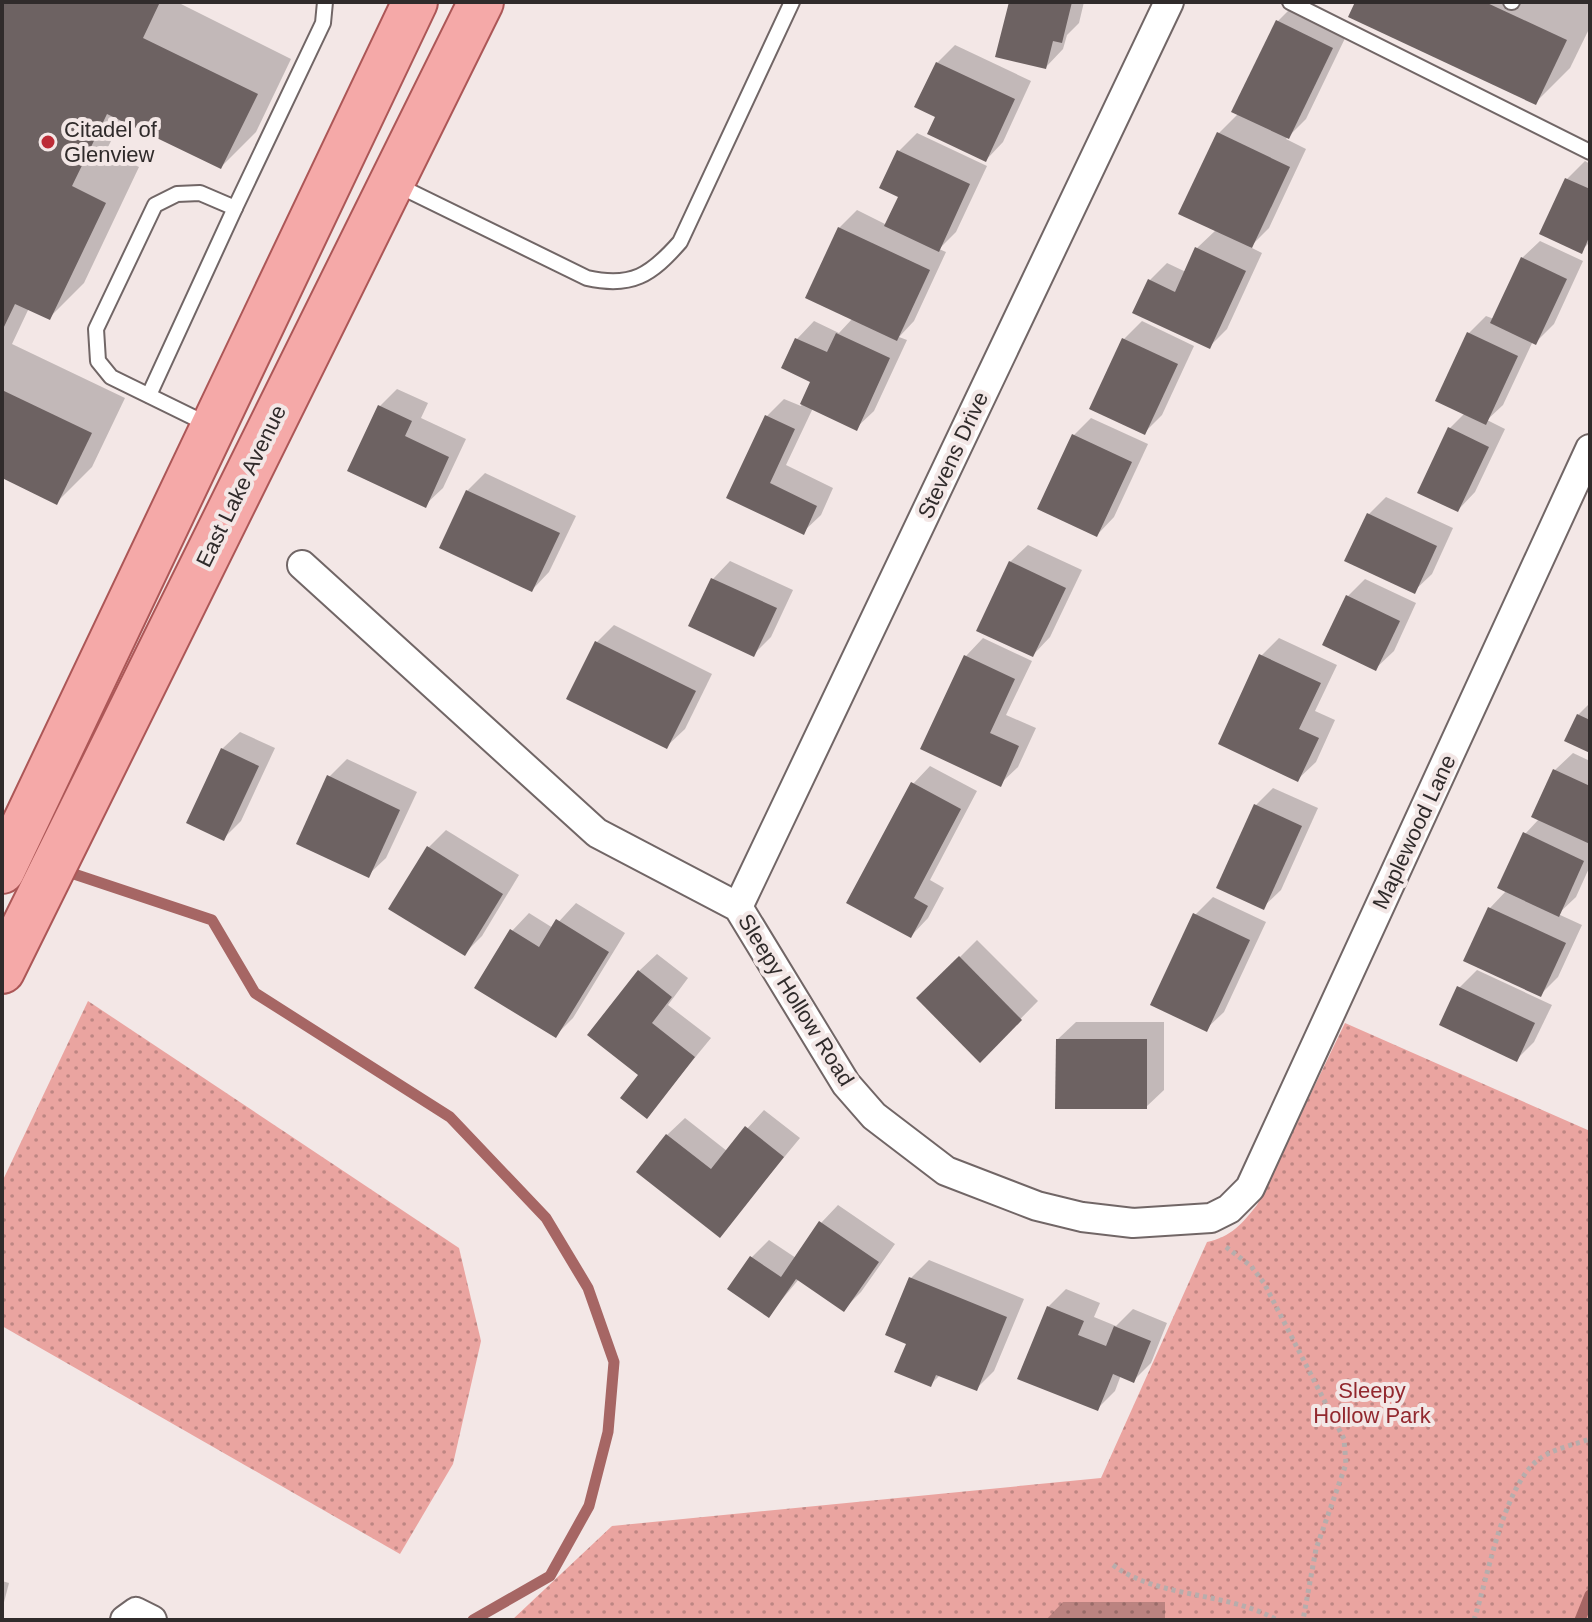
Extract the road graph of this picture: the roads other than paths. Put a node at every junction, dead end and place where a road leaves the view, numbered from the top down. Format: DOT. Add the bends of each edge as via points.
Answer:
graph roads {
  1 [pos="325,2"];
  2 [pos="415,2"];
  3 [pos="481,2"];
  4 [pos="792,2"];
  5 [pos="1169,2"];
  6 [pos="1290,2"];
  7 [pos="1590,152"];
  8 [pos="391,182"];
  9 [pos="235,208"];
  10 [pos="149,395"];
  11 [pos="213,426"];
  12 [pos="1590,449"];
  13 [pos="302,565"];
  14 [pos="2,871"];
  15 [pos="738,907"];
  16 [pos="2,971"];
  17 [pos="1229,1209"];
  18 [pos="125,1620"];
  19 [pos="152,1620"];
  1 -- 9 [label="lane" via="323,23"];
  2 -- 11 [label="main road"];
  3 -- 8 [label="main road, East Lake Avenue"];
  4 -- 8 [label="lane" via="680,242 641,278 608,283 587,278"];
  5 -- 15 [label="street, Stevens Drive"];
  6 -- 7 [label="lane"];
  8 -- 16 [label="main road, East Lake Avenue"];
  9 -- 10 [label="lane"];
  9 -- 10 [label="lane" via="200,193 177,194 155,205 96,329 98,361 111,377"];
  10 -- 11 [label="lane"];
  11 -- 14 [label="main road"];
  12 -- 17 [label="street, Maplewood Lane" via="1250,1188"];
  13 -- 15 [label="street, Sleepy Hollow Road" via="597,833"];
  15 -- 17 [label="street, Sleepy Hollow Road" via="846,1084 874,1116 946,1171 1082,1217 1183,1221 1211,1218"];
  18 -- 19 [label="street" via="136,1612"];
}
